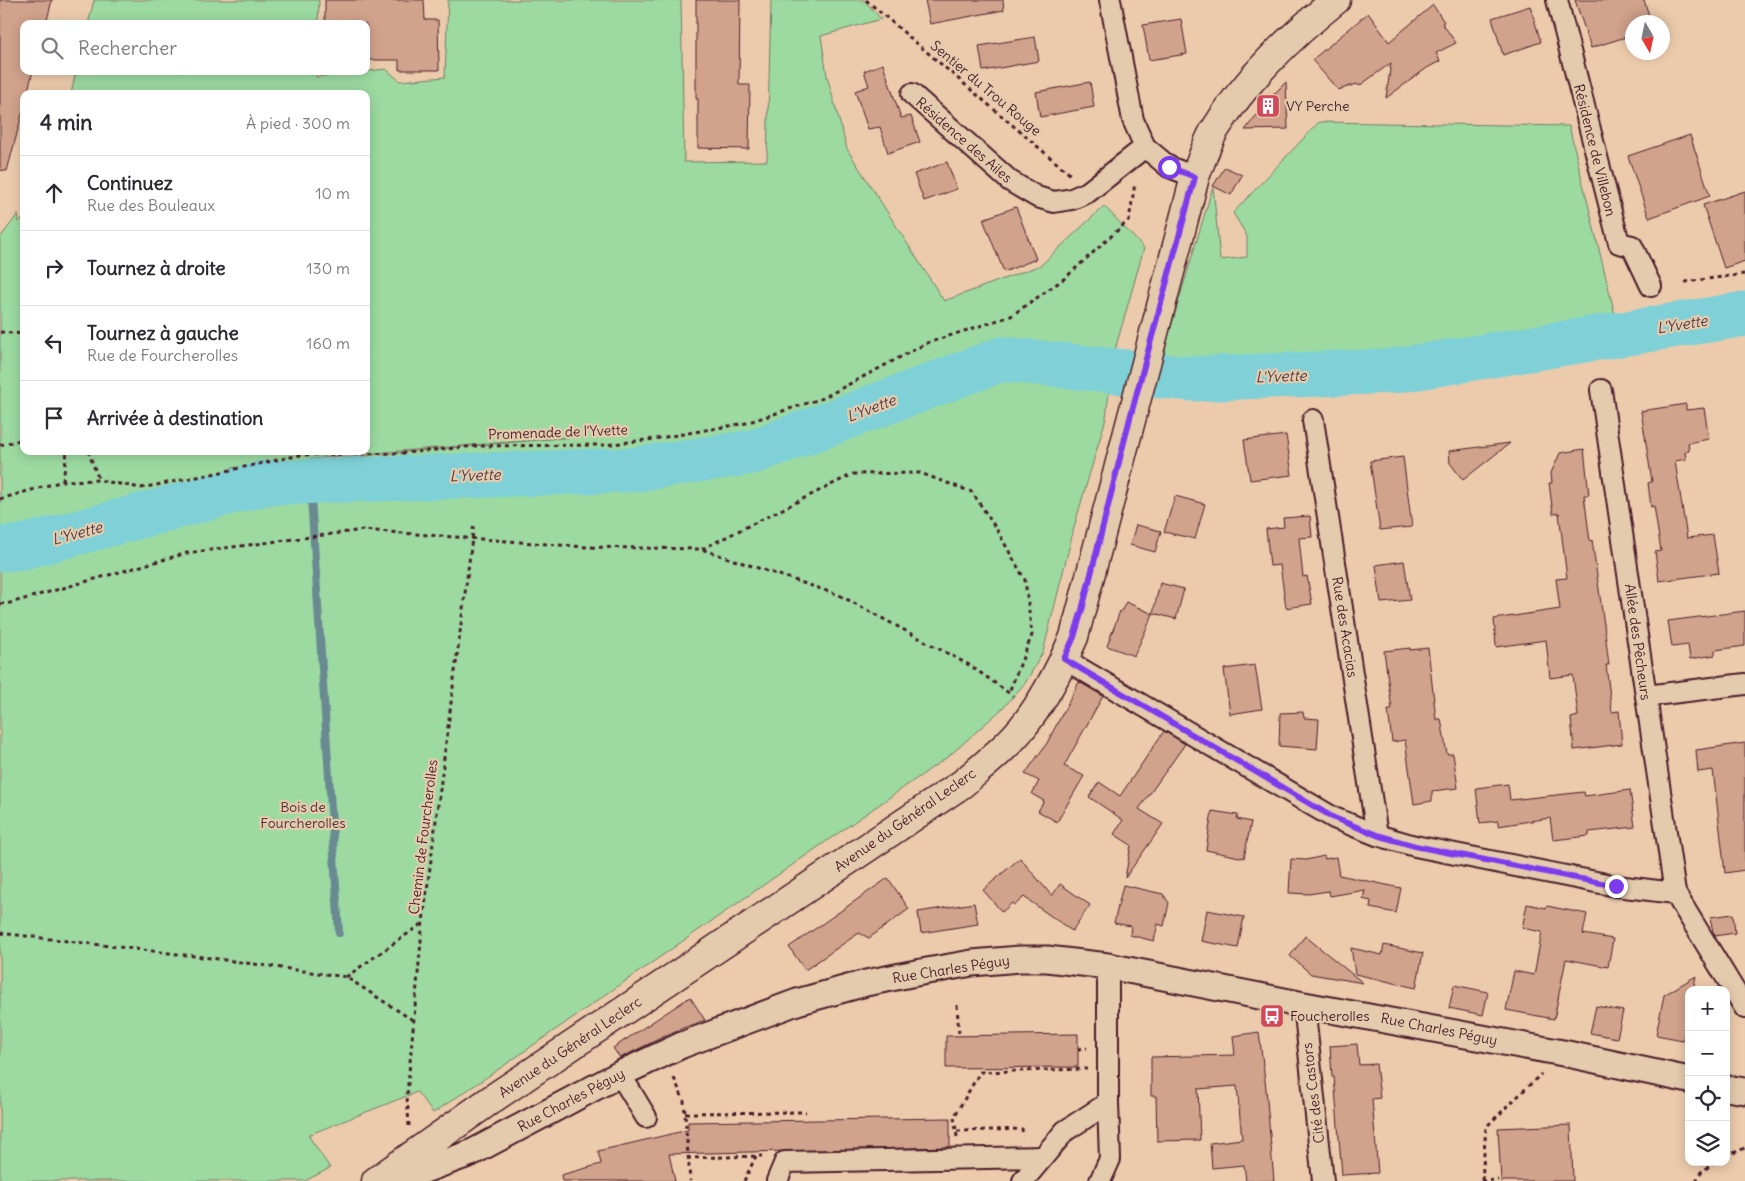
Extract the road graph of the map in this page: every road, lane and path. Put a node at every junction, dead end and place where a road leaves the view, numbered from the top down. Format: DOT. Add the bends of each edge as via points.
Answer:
graph roads {
  1 [pos="866,0"];
  2 [pos="1110,0"];
  3 [pos="1336,0"];
  4 [pos="1557,0"];
  5 [pos="912,94"];
  6 [pos="1145,146"];
  7 [pos="1195,177"];
  8 [pos="1096,186"];
  9 [pos="1134,194"];
  10 [pos="1745,274"];
  11 [pos="1685,282"];
  12 [pos="1651,286"];
  13 [pos="0,332"];
  14 [pos="20,334"];
  15 [pos="1601,390"];
  16 [pos="1313,420"];
  17 [pos="20,440"];
  18 [pos="0,445"];
  19 [pos="370,454"];
  20 [pos="66,455"];
  21 [pos="90,455"];
  22 [pos="300,455"];
  23 [pos="100,480"];
  24 [pos="63,481"];
  25 [pos="0,498"];
  26 [pos="474,523"];
  27 [pos="472,539"];
  28 [pos="701,549"];
  29 [pos="0,604"];
  30 [pos="1064,659"];
  31 [pos="1745,684"];
  32 [pos="1646,696"];
  33 [pos="1377,835"];
  34 [pos="1675,893"];
  35 [pos="423,923"];
  36 [pos="0,933"];
  37 [pos="1108,966"];
  38 [pos="346,978"];
  39 [pos="957,1005"];
  40 [pos="1304,1005"];
  41 [pos="1745,1008"];
  42 [pos="414,1021"];
  43 [pos="959,1036"];
  44 [pos="1563,1053"];
  45 [pos="1091,1069"];
  46 [pos="620,1074"];
  47 [pos="674,1078"];
  48 [pos="1685,1079"];
  49 [pos="1730,1089"];
  50 [pos="1745,1091"];
  51 [pos="1108,1103"];
  52 [pos="806,1112"];
  53 [pos="685,1113"];
  54 [pos="646,1117"];
  55 [pos="957,1131"];
  56 [pos="957,1139"];
  57 [pos="1023,1139"];
  58 [pos="1745,1148"];
  59 [pos="414,1154"];
  60 [pos="1730,1154"];
  61 [pos="756,1156"];
  62 [pos="766,1156"];
  63 [pos="1043,1157"];
  64 [pos="687,1158"];
  65 [pos="1710,1166"];
  66 [pos="1498,1180"];
  67 [pos="376,1181"];
  68 [pos="394,1181"];
  69 [pos="690,1181"];
  70 [pos="744,1181"];
  71 [pos="777,1181"];
  72 [pos="1023,1181"];
  73 [pos="1100,1181"];
  74 [pos="1323,1181"];
  75 [pos="1482,1181"];
  76 [pos="1696,1181"];
  1 -- 8 [label="path, Sentier du Trou Rouge" via="1075,178"];
  2 -- 6 [label="street" via="1133,120"];
  3 -- 7 [label="main road, Avenue du Général Leclerc" via="1274,54 1243,89 1214,132"];
  4 -- 12 [label="street, Résidence de Villebon" via="1619,244 1632,246"];
  5 -- 8 [label="street, Résidence des Ailes" via="1010,181 1037,197 1054,202 1072,199"];
  6 -- 7 [label="street" via="1169,167"];
  6 -- 8 [label="street, Résidence des Ailes"];
  7 -- 30 [label="main road, Avenue du Général Leclerc" via="1082,610"];
  9 -- 19 [label="path, Promenade de l'Yvette" via="1129,220 1124,226 1065,278 1011,316 927,343 823,398 746,423 654,439 604,445 476,446"];
  10 -- 11 [label="path"];
  13 -- 14 [label="path"];
  15 -- 32 [label="street, Allée des Pêcheurs"];
  16 -- 33 [label="street, Rue des Acacias"];
  17 -- 18 [label="path"];
  20 -- 24 [label="path"];
  21 -- 23 [label="path"];
  22 -- 23 [label="path, Promenade de l'Yvette" via="141,488"];
  23 -- 24 [label="path, Promenade de l'Yvette"];
  24 -- 25 [label="path, Promenade de l'Yvette"];
  26 -- 27 [label="path, Chemin de Fourcherolles"];
  27 -- 28 [label="path" via="586,547"];
  27 -- 29 [label="path" via="363,530 187,553"];
  27 -- 35 [label="path, Chemin de Fourcherolles"];
  28 -- 28 [label="path" via="839,595 971,666 1008,692 1032,635 1025,580 972,492 920,473 852,474"];
  30 -- 33 [label="street" via="1334,818"];
  30 -- 59 [label="main road, Avenue du Général Leclerc" via="1043,698 1021,729 962,784"];
  31 -- 32 [label="street"];
  32 -- 34 [label="street, Allée des Pêcheurs"];
  33 -- 34 [label="street" via="1415,846 1616,886"];
  34 -- 41 [label="street"];
  35 -- 38 [label="path"];
  35 -- 42 [label="path, Chemin de Fourcherolles"];
  36 -- 38 [label="path"];
  37 -- 40 [label="street, Rue Charles Péguy"];
  37 -- 46 [label="street, Rue Charles Péguy" via="1020,959 972,963 866,983 796,1002 734,1024"];
  37 -- 51 [label="street"];
  38 -- 42 [label="path"];
  39 -- 43 [label="path"];
  40 -- 44 [label="street, Rue Charles Péguy"];
  40 -- 74 [label="street, Cité des Castors"];
  42 -- 59 [label="path, Chemin de Fourcherolles" via="407,1094"];
  44 -- 48 [label="street, Rue Charles Péguy"];
  44 -- 75 [label="path" via="1486,1127"];
  45 -- 55 [label="path" via="981,1070 954,1117"];
  46 -- 54 [label="street"];
  46 -- 68 [label="street, Rue Charles Péguy" via="470,1152"];
  47 -- 53 [label="path" via="684,1101"];
  49 -- 50 [label="street"];
  51 -- 63 [label="street" via="1064,1131"];
  51 -- 73 [label="street" via="1110,1159"];
  52 -- 53 [label="path"];
  53 -- 64 [label="path"];
  55 -- 56 [label="path"];
  55 -- 57 [label="path" via="1022,1129"];
  58 -- 60 [label="path"];
  59 -- 67 [label="main road, Avenue du Général Leclerc"];
  61 -- 62 [label="path"];
  61 -- 64 [label="path"];
  61 -- 70 [label="path"];
  63 -- 71 [label="street" via="785,1162"];
  63 -- 72 [label="street"];
  64 -- 69 [label="path"];
  65 -- 76 [label="path"];
  66 -- 75 [label="path"];
}
